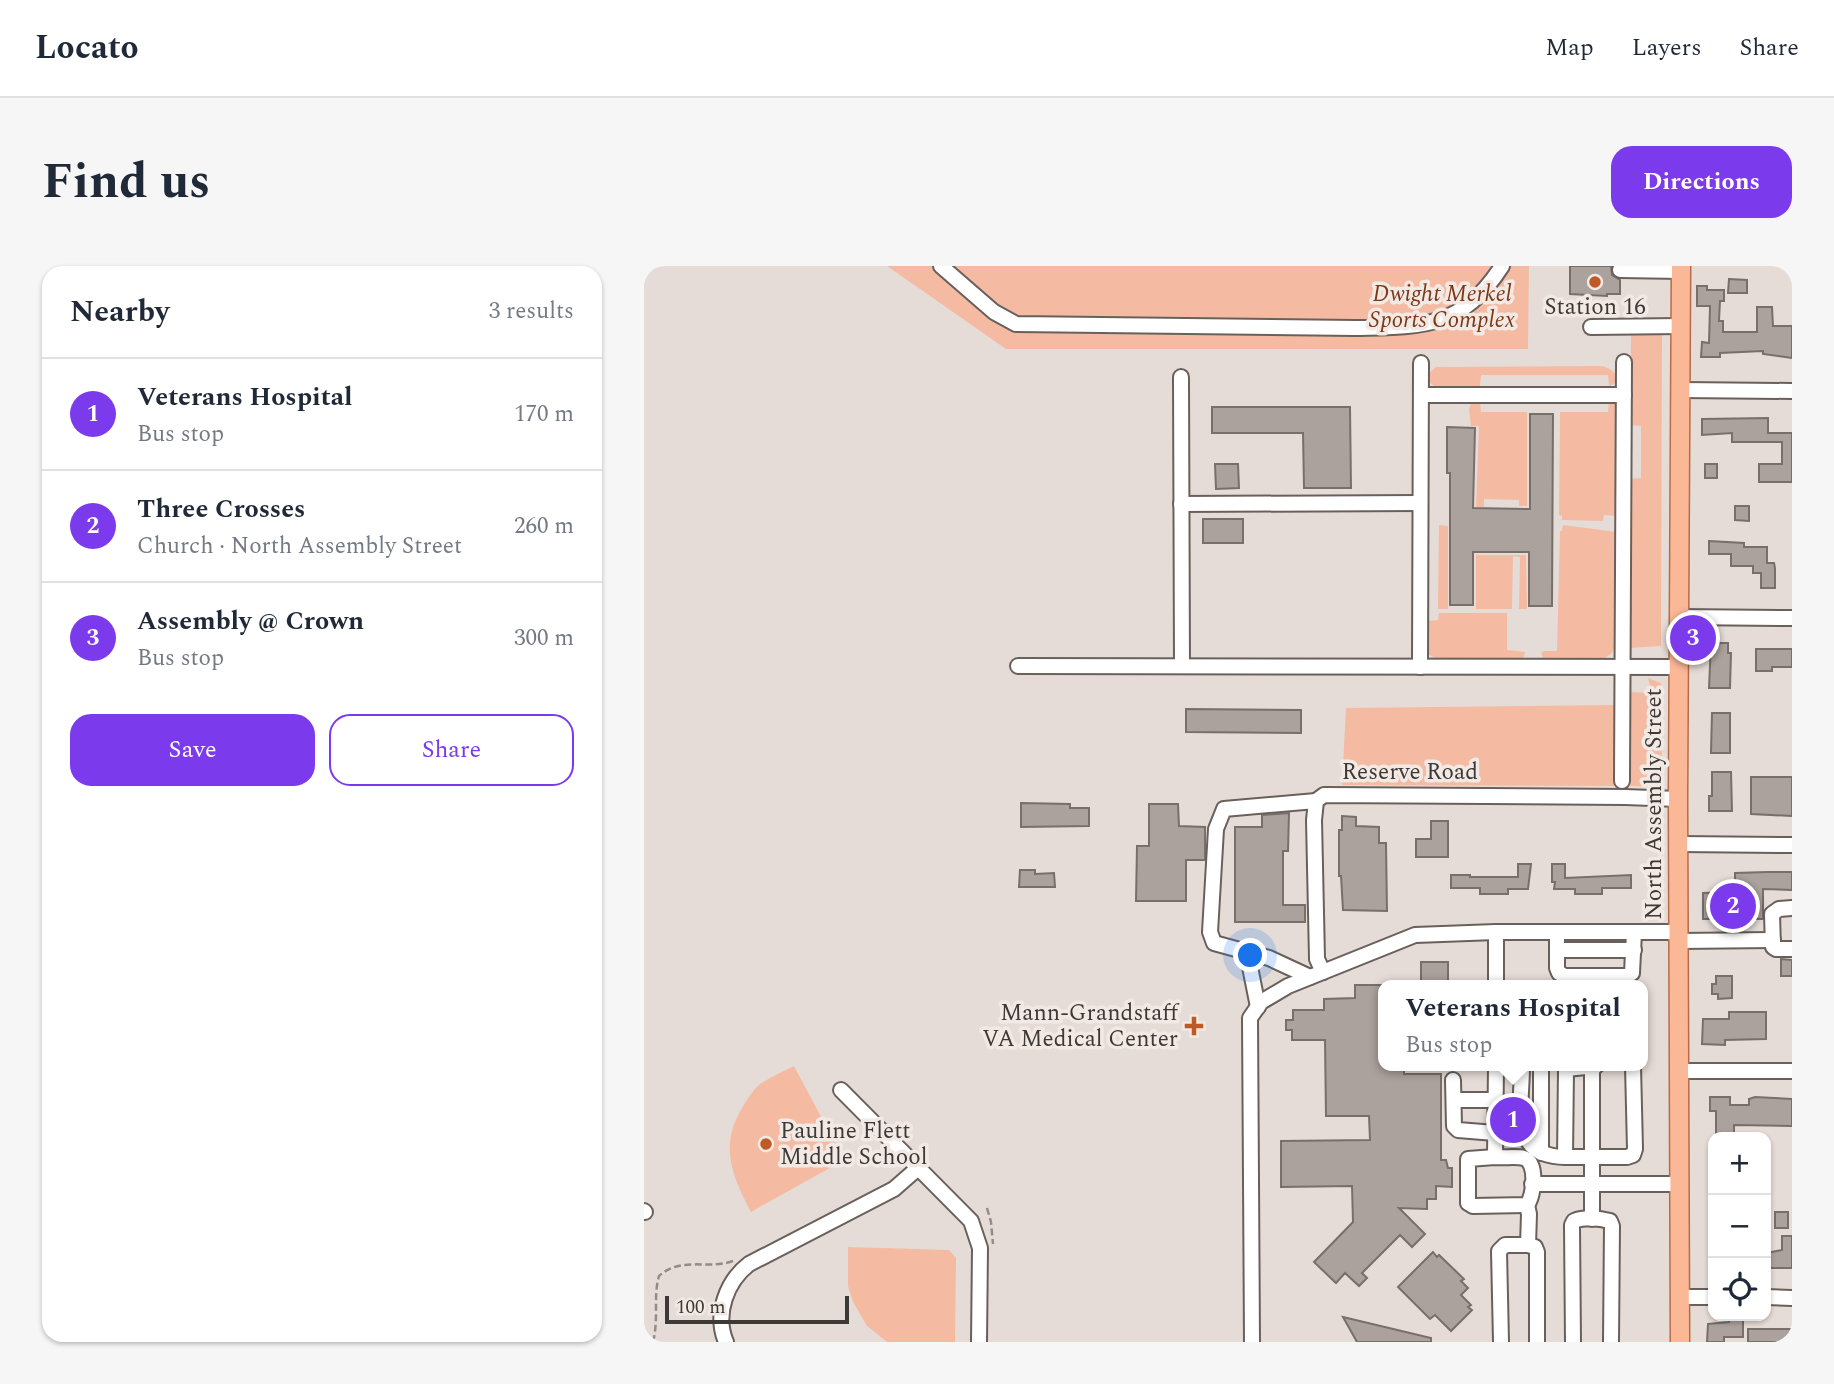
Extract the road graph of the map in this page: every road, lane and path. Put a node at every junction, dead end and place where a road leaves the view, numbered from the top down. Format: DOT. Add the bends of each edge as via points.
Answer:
graph roads {
  1 [pos="941,266"];
  2 [pos="1502,266"];
  3 [pos="1681,268"];
  4 [pos="1620,270"];
  5 [pos="1591,327"];
  6 [pos="1681,327"];
  7 [pos="1624,362"];
  8 [pos="1420,363"];
  9 [pos="1181,377"];
  10 [pos="1681,390"];
  11 [pos="1792,391"];
  12 [pos="1420,395"];
  13 [pos="1624,395"];
  14 [pos="1420,503"];
  15 [pos="1181,504"];
  16 [pos="1679,617"];
  17 [pos="1792,618"];
  18 [pos="1018,666"];
  19 [pos="1182,666"];
  20 [pos="1420,667"];
  21 [pos="1623,667"];
  22 [pos="1679,667"];
  23 [pos="1622,781"];
  24 [pos="1678,799"];
  25 [pos="1316,801"];
  26 [pos="1679,844"];
  27 [pos="1792,845"];
  28 [pos="1792,908"];
  29 [pos="1496,932"];
  30 [pos="1557,932"];
  31 [pos="1634,932"];
  32 [pos="1679,936"];
  33 [pos="1773,940"];
  34 [pos="1792,949"];
  35 [pos="1557,950"];
  36 [pos="1634,950"];
  37 [pos="1247,952"];
  38 [pos="1316,975"];
  39 [pos="1496,980"];
  40 [pos="1258,1007"];
  41 [pos="1496,1071"];
  42 [pos="1522,1071"];
  43 [pos="1541,1071"];
  44 [pos="1560,1071"];
  45 [pos="1594,1071"];
  46 [pos="1633,1071"];
  47 [pos="1678,1071"];
  48 [pos="1792,1071"];
  49 [pos="1455,1073"];
  50 [pos="841,1090"];
  51 [pos="1454,1100"];
  52 [pos="1495,1100"];
  53 [pos="1495,1133"];
  54 [pos="1541,1153"];
  55 [pos="1495,1157"];
  56 [pos="1566,1157"];
  57 [pos="1593,1157"];
  58 [pos="918,1168"];
  59 [pos="1532,1184"];
  60 [pos="1678,1184"];
  61 [pos="1593,1185"];
  62 [pos="1527,1205"];
  63 [pos="1592,1219"];
  64 [pos="1528,1245"];
  65 [pos="740,1258"];
  66 [pos="1679,1297"];
  67 [pos="1708,1297"];
  68 [pos="1771,1297"];
  69 [pos="1792,1298"];
  70 [pos="653,1342"];
  71 [pos="726,1342"];
  72 [pos="979,1342"];
  73 [pos="1252,1342"];
  74 [pos="1501,1342"];
  75 [pos="1537,1342"];
  76 [pos="1573,1342"];
  77 [pos="1611,1342"];
  78 [pos="1680,1342"];
  1 -- 2 [label="street" via="994,312 1016,324 1356,328 1411,327 1443,320 1476,298"];
  3 -- 4 [label="street"];
  3 -- 6 [label="main road, North Assembly Street"];
  5 -- 6 [label="street"];
  6 -- 10 [label="main road, North Assembly Street"];
  7 -- 13 [label="street"];
  8 -- 12 [label="street"];
  9 -- 15 [label="street"];
  10 -- 11 [label="street"];
  10 -- 16 [label="main road, North Assembly Street"];
  12 -- 13 [label="street"];
  12 -- 14 [label="street"];
  13 -- 21 [label="street"];
  14 -- 15 [label="street"];
  14 -- 20 [label="street"];
  15 -- 19 [label="street"];
  16 -- 17 [label="street"];
  16 -- 22 [label="main road, North Assembly Street"];
  18 -- 19 [label="street"];
  19 -- 20 [label="street"];
  20 -- 21 [label="street"];
  21 -- 22 [label="street"];
  21 -- 23 [label="street"];
  22 -- 24 [label="main road, North Assembly Street"];
  24 -- 25 [label="street, Reserve Road" via="1324,795"];
  24 -- 26 [label="main road, North Assembly Street"];
  25 -- 37 [label="street" via="1224,808 1216,829 1210,932 1214,943"];
  25 -- 38 [label="street, Reserve Road"];
  26 -- 27 [label="street"];
  26 -- 32 [label="main road, North Assembly Street"];
  28 -- 33 [label="street" via="1775,910 1772,915"];
  29 -- 30 [label="street"];
  29 -- 38 [label="street" via="1415,935"];
  29 -- 39 [label="street"];
  30 -- 31 [label="street"];
  30 -- 35 [label="street"];
  31 -- 32 [label="street"];
  31 -- 36 [label="street"];
  32 -- 33 [label="street"];
  32 -- 47 [label="main road, North Assembly Street"];
  33 -- 34 [label="street" via="1776,949"];
  35 -- 36 [label="street"];
  35 -- 36 [label="street" via="1557,968 1565,976 1627,975 1633,970"];
  37 -- 38 [label="street"];
  37 -- 40 [label="street"];
  38 -- 40 [label="street" via="1279,991"];
  40 -- 73 [label="street" via="1250,1018"];
  41 -- 52 [label="street"];
  42 -- 54 [label="street" via="1522,1132"];
  43 -- 54 [label="street"];
  44 -- 56 [label="street"];
  45 -- 57 [label="street"];
  46 -- 57 [label="street" via="1633,1154"];
  47 -- 48 [label="street"];
  47 -- 60 [label="main road, North Assembly Street"];
  49 -- 51 [label="street"];
  50 -- 58 [label="street"];
  51 -- 52 [label="street"];
  51 -- 53 [label="street" via="1458,1130"];
  52 -- 53 [label="street"];
  53 -- 55 [label="street"];
  54 -- 56 [label="street"];
  55 -- 59 [label="street" via="1525,1158 1532,1169"];
  55 -- 62 [label="street" via="1468,1159 1468,1203"];
  56 -- 57 [label="street"];
  57 -- 61 [label="street"];
  58 -- 71 [label="street" via="894,1189 738,1273 724,1301"];
  58 -- 72 [label="street" via="976,1231"];
  59 -- 61 [label="street"];
  59 -- 62 [label="street"];
  60 -- 61 [label="street"];
  60 -- 66 [label="main road, North Assembly Street"];
  61 -- 63 [label="street"];
  62 -- 64 [label="street"];
  63 -- 76 [label="street" via="1578,1219 1572,1225"];
  63 -- 77 [label="street" via="1612,1226"];
  64 -- 74 [label="street" via="1505,1245 1499,1251"];
  64 -- 75 [label="street" via="1537,1252"];
  65 -- 70 [label="path" via="720,1264 681,1264 659,1276"];
  66 -- 67 [label="street"];
  66 -- 78 [label="main road, North Assembly Street"];
  68 -- 69 [label="street"];
}
